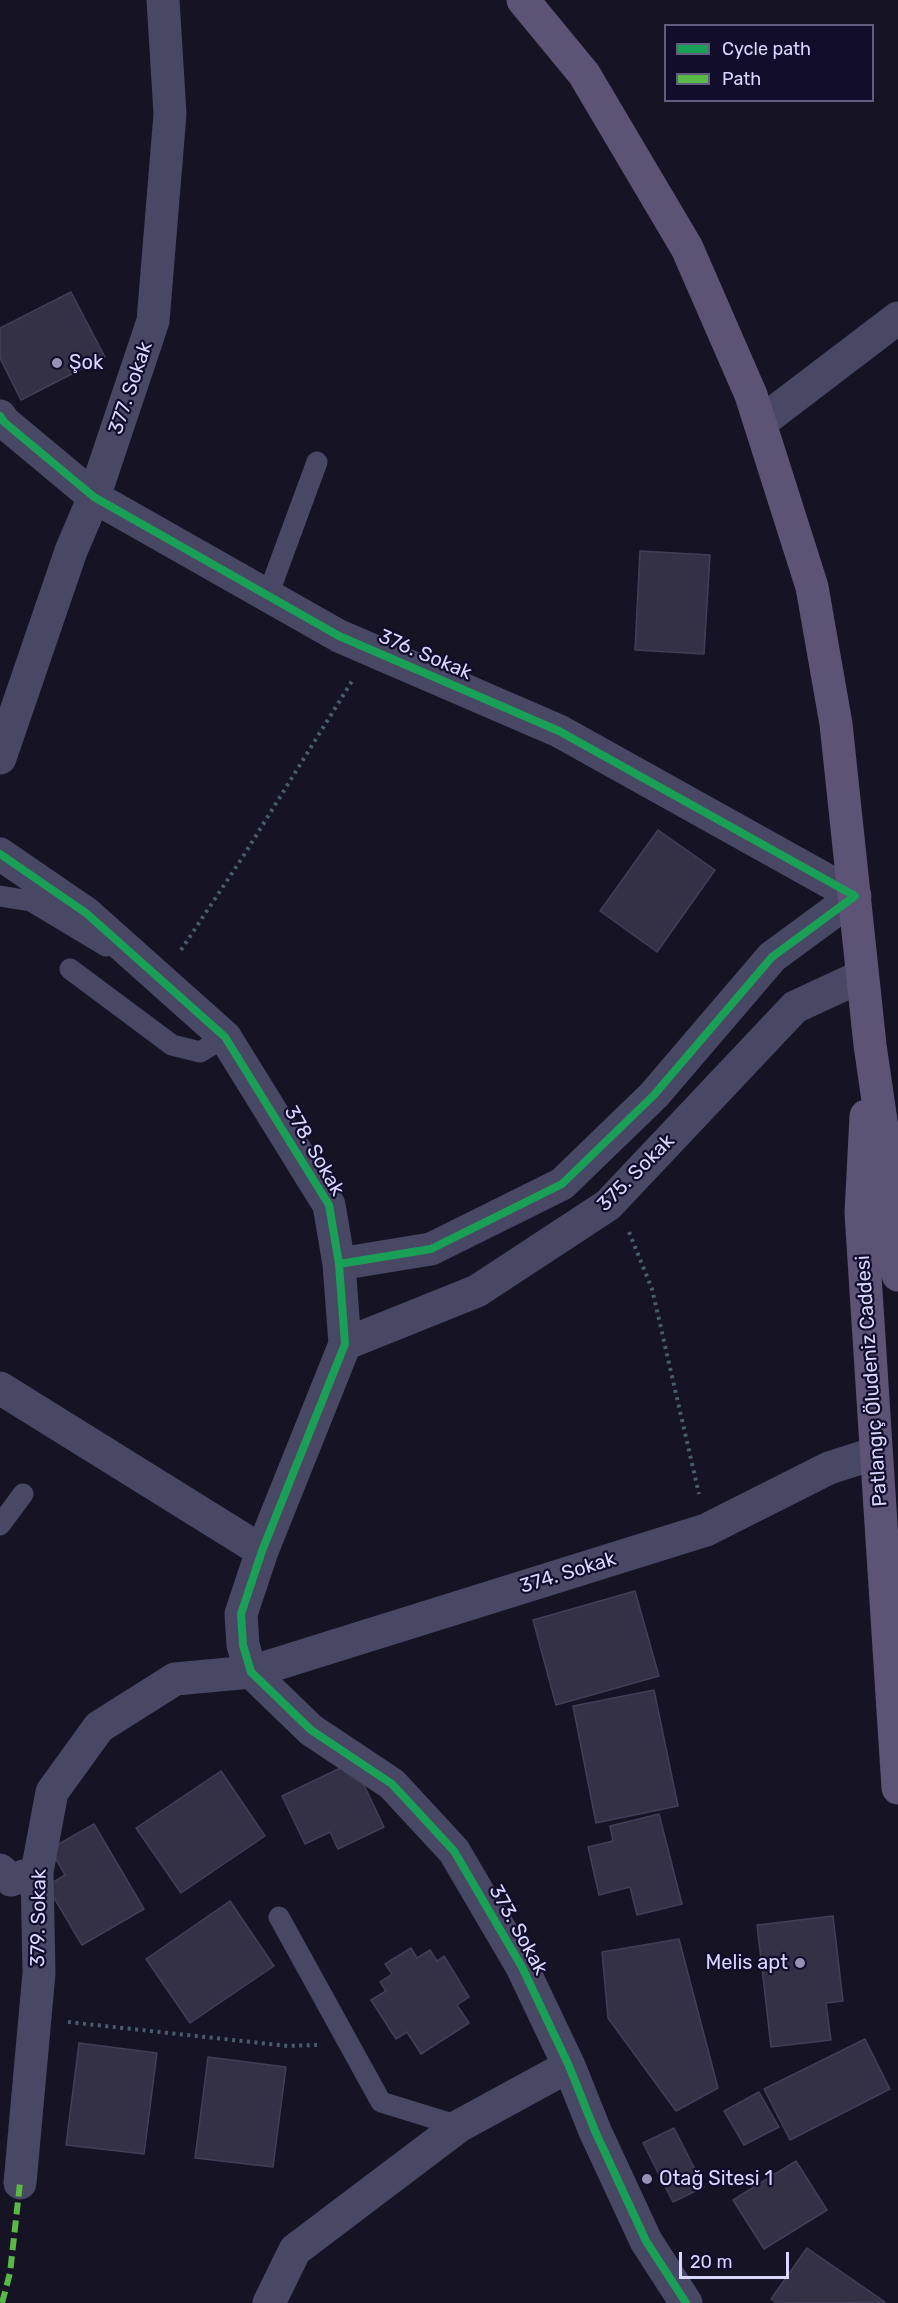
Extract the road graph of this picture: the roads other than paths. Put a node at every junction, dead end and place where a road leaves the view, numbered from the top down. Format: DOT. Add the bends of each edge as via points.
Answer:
graph roads {
  1 [pos="163,0"];
  2 [pos="523,0"];
  3 [pos="898,318"];
  4 [pos="0,416"];
  5 [pos="759,423"];
  6 [pos="317,462"];
  7 [pos="94,497"];
  8 [pos="268,596"];
  9 [pos="0,758"];
  10 [pos="0,854"];
  11 [pos="0,896"];
  12 [pos="855,896"];
  13 [pos="772,957"];
  14 [pos="70,969"];
  15 [pos="862,976"];
  16 [pos="161,980"];
  17 [pos="795,1007"];
  18 [pos="225,1037"];
  19 [pos="870,1045"];
  20 [pos="339,1264"];
  21 [pos="898,1275"];
  22 [pos="345,1344"];
  23 [pos="0,1388"];
  24 [pos="876,1453"];
  25 [pos="23,1494"];
  26 [pos="0,1525"];
  27 [pos="262,1551"];
  28 [pos="251,1672"];
  29 [pos="898,1788"];
  30 [pos="0,1870"];
  31 [pos="37,1872"];
  32 [pos="279,1917"];
  33 [pos="569,2066"];
  34 [pos="459,2126"];
  35 [pos="20,2183"];
  36 [pos="269,2303"];
  37 [pos="687,2303"];
  1 -- 7 [label="street, 377. Sokak" via="170,114 153,321"];
  2 -- 5 [label="main road, Patlangıç Öludeniz Caddesi" via="584,74 687,248 751,395"];
  3 -- 5 [label="street"];
  4 -- 7 [label="street, 376. Sokak"];
  5 -- 12 [label="main road, Patlangıç Öludeniz Caddesi" via="812,587 836,724"];
  6 -- 8 [label="lane"];
  7 -- 8 [label="street, 376. Sokak"];
  7 -- 9 [label="street, 377. Sokak" via="71,551"];
  8 -- 12 [label="street, 376. Sokak" via="339,636 559,731"];
  10 -- 16 [label="street, 378. Sokak" via="86,913"];
  11 -- 16 [label="lane" via="31,901"];
  12 -- 13 [label="street"];
  12 -- 15 [label="main road, Patlangıç Öludeniz Caddesi"];
  13 -- 17 [label="street"];
  13 -- 20 [label="street" via="654,1095 562,1184 431,1249"];
  14 -- 18 [label="lane" via="172,1045 200,1052"];
  15 -- 17 [label="street, 375. Sokak"];
  15 -- 19 [label="main road, Patlangıç Öludeniz Caddesi"];
  16 -- 18 [label="street, 378. Sokak"];
  17 -- 22 [label="street, 375. Sokak" via="608,1205 477,1291"];
  18 -- 20 [label="street, 378. Sokak" via="329,1205"];
  19 -- 21 [label="main road, Patlangıç Öludeniz Caddesi" via="893,1204"];
  19 -- 24 [label="main road, Patlangıç Öludeniz Caddesi" via="861,1213"];
  20 -- 22 [label="street, 378. Sokak"];
  22 -- 27 [label="street, 378. Sokak"];
  23 -- 27 [label="street"];
  24 -- 28 [label="street, 374. Sokak" via="829,1468 706,1530"];
  24 -- 29 [label="main road, Patlangıç Öludeniz Caddesi"];
  25 -- 26 [label="lane"];
  27 -- 28 [label="street, 378. Sokak" via="241,1614 243,1645"];
  28 -- 31 [label="street, 379. Sokak" via="175,1679 99,1727 52,1792"];
  28 -- 33 [label="street, 373. Sokak" via="311,1730 392,1784 454,1851 522,1967"];
  30 -- 31 [label="street" via="11,1880"];
  31 -- 35 [label="street, 379. Sokak" via="39,1973"];
  32 -- 34 [label="lane" via="381,2102"];
  33 -- 34 [label="street"];
  33 -- 37 [label="street, 373. Sokak" via="646,2241"];
  34 -- 36 [label="street" via="294,2250"];
}
